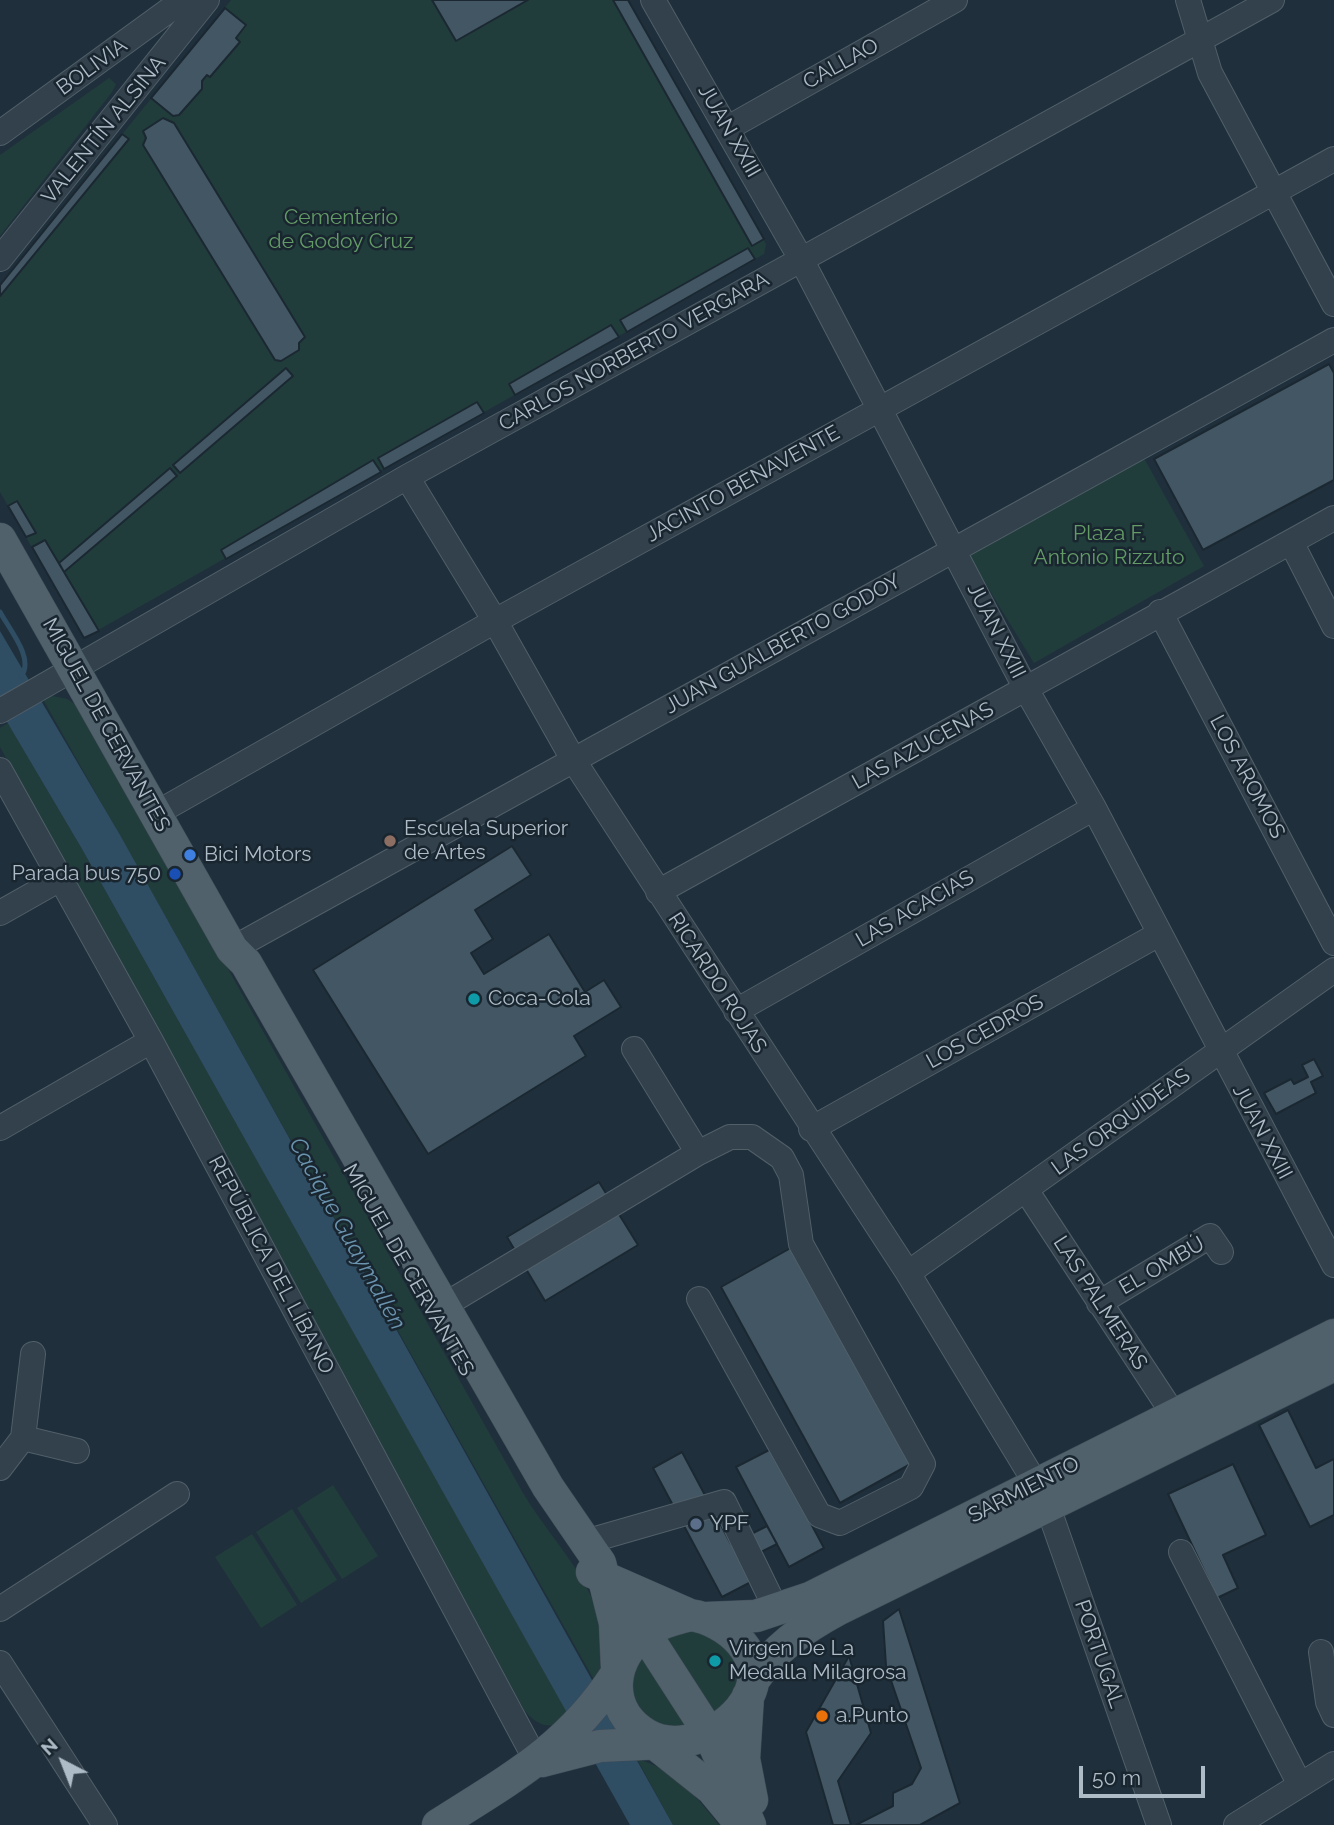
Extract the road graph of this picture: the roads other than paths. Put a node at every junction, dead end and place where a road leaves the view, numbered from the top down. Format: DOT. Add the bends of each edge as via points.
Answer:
graph roads {
  1 [pos="955,0"];
  2 [pos="1188,0"];
  3 [pos="1272,0"];
  4 [pos="657,1"];
  5 [pos="192,4"];
  6 [pos="1201,38"];
  7 [pos="727,128"];
  8 [pos="0,133"];
  9 [pos="1334,159"];
  10 [pos="1275,191"];
  11 [pos="801,259"];
  12 [pos="0,260"];
  13 [pos="1334,304"];
  14 [pos="1334,340"];
  15 [pos="881,408"];
  16 [pos="407,477"];
  17 [pos="1334,517"];
  18 [pos="0,539"];
  19 [pos="1291,542"];
  20 [pos="953,548"];
  21 [pos="1160,612"];
  22 [pos="495,621"];
  23 [pos="1334,626"];
  24 [pos="74,668"];
  25 [pos="1026,689"];
  26 [pos="0,711"];
  27 [pos="574,761"];
  28 [pos="0,770"];
  29 [pos="1094,808"];
  30 [pos="155,814"];
  31 [pos="60,879"];
  32 [pos="658,892"];
  33 [pos="0,913"];
  34 [pos="1159,934"];
  35 [pos="1334,943"];
  36 [pos="232,949"];
  37 [pos="1334,970"];
  38 [pos="737,1011"];
  39 [pos="151,1041"];
  40 [pos="634,1048"];
  41 [pos="1219,1051"];
  42 [pos="0,1128"];
  43 [pos="811,1129"];
  44 [pos="698,1153"];
  45 [pos="1026,1190"];
  46 [pos="1221,1252"];
  47 [pos="1334,1265"];
  48 [pos="908,1273"];
  49 [pos="699,1299"];
  50 [pos="1099,1303"];
  51 [pos="443,1306"];
  52 [pos="1334,1335"];
  53 [pos="33,1354"];
  54 [pos="1334,1366"];
  55 [pos="1174,1415"];
  56 [pos="23,1438"];
  57 [pos="76,1451"];
  58 [pos="0,1468"];
  59 [pos="177,1494"];
  60 [pos="1042,1495"];
  61 [pos="585,1542"];
  62 [pos="1181,1552"];
  63 [pos="605,1578"];
  64 [pos="0,1609"];
  65 [pos="777,1611"];
  66 [pos="698,1617"];
  67 [pos="646,1632"];
  68 [pos="1321,1652"];
  69 [pos="0,1663"];
  70 [pos="611,1680"];
  71 [pos="751,1689"];
  72 [pos="1334,1715"];
  73 [pos="709,1733"];
  74 [pos="582,1739"];
  75 [pos="649,1743"];
  76 [pos="537,1762"];
  77 [pos="1334,1764"];
  78 [pos="1300,1785"];
  79 [pos="105,1825"];
  80 [pos="438,1825"];
  81 [pos="741,1825"];
  82 [pos="750,1825"];
  83 [pos="758,1825"];
  84 [pos="1159,1825"];
  85 [pos="1236,1825"];
  1 -- 7 [label="street, CALLAO"];
  2 -- 6 [label="street"];
  3 -- 6 [label="street, CARLOS NORBERTO VERGARA"];
  4 -- 7 [label="street, JUAN XXIII"];
  5 -- 8 [label="street, BOLIVIA"];
  5 -- 12 [label="street, VALENTÍN ALSINA"];
  6 -- 10 [label="street" via="1210,73"];
  6 -- 11 [label="street, CARLOS NORBERTO VERGARA"];
  7 -- 11 [label="street, JUAN XXIII"];
  9 -- 10 [label="street, JACINTO BENAVENTE"];
  10 -- 13 [label="street"];
  10 -- 15 [label="street, JACINTO BENAVENTE"];
  11 -- 15 [label="street, JUAN XXIII"];
  11 -- 16 [label="street, CARLOS NORBERTO VERGARA"];
  14 -- 20 [label="street, JUAN GUALBERTO GODOY"];
  15 -- 20 [label="street, JUAN XXIII"];
  15 -- 22 [label="street, JACINTO BENAVENTE"];
  16 -- 22 [label="street, RICARDO ROJAS"];
  16 -- 24 [label="street, CARLOS NORBERTO VERGARA"];
  17 -- 19 [label="street, LAS AZUCENAS"];
  18 -- 24 [label="main road, MIGUEL DE CERVANTES"];
  19 -- 21 [label="street, LAS AZUCENAS"];
  19 -- 23 [label="street"];
  20 -- 25 [label="street, JUAN XXIII"];
  20 -- 27 [label="street, JUAN GUALBERTO GODOY"];
  21 -- 25 [label="street, LAS AZUCENAS"];
  21 -- 35 [label="street, LOS AROMOS"];
  22 -- 27 [label="street, RICARDO ROJAS"];
  22 -- 30 [label="street, JACINTO BENAVENTE"];
  24 -- 26 [label="street, CARLOS NORBERTO VERGARA"];
  24 -- 30 [label="main road, MIGUEL DE CERVANTES"];
  25 -- 29 [label="street, JUAN XXIII"];
  25 -- 32 [label="street, LAS AZUCENAS"];
  27 -- 32 [label="street, RICARDO ROJAS"];
  27 -- 36 [label="street, JUAN GUALBERTO GODOY"];
  28 -- 31 [label="street, REPÚBLICA DEL LÍBANO"];
  29 -- 34 [label="street, JUAN XXIII"];
  29 -- 38 [label="street, LAS ACACIAS"];
  30 -- 36 [label="main road, MIGUEL DE CERVANTES"];
  31 -- 33 [label="street"];
  31 -- 39 [label="street, REPÚBLICA DEL LÍBANO"];
  32 -- 38 [label="street, RICARDO ROJAS"];
  34 -- 41 [label="street, JUAN XXIII"];
  34 -- 43 [label="street, LOS CEDROS"];
  36 -- 51 [label="main road, MIGUEL DE CERVANTES" via="246,963"];
  36 -- 63 [label="main road, MIGUEL DE CERVANTES" via="236,968 548,1515 590,1571"];
  37 -- 41 [label="street, LAS ORQUÍDEAS"];
  38 -- 43 [label="street, RICARDO ROJAS"];
  39 -- 42 [label="street"];
  39 -- 76 [label="street, REPÚBLICA DEL LÍBANO"];
  40 -- 44 [label="street"];
  41 -- 45 [label="street, LAS ORQUÍDEAS"];
  41 -- 47 [label="street, JUAN XXIII"];
  43 -- 48 [label="street, RICARDO ROJAS"];
  44 -- 49 [label="street" via="730,1137 752,1137 782,1158 791,1175 801,1244 923,1464 911,1487 840,1523 819,1515"];
  44 -- 51 [label="street"];
  45 -- 48 [label="street, LAS ORQUÍDEAS"];
  45 -- 50 [label="street, LAS PALMERAS"];
  46 -- 50 [label="street, EL OMBÚ" via="1210,1236"];
  48 -- 60 [label="street, RICARDO ROJAS"];
  50 -- 55 [label="street, LAS PALMERAS"];
  51 -- 61 [label="main road, MIGUEL DE CERVANTES"];
  52 -- 55 [label="main road, SARMIENTO"];
  53 -- 56 [label="street"];
  54 -- 60 [label="main road, SARMIENTO"];
  55 -- 60 [label="main road, SARMIENTO"];
  56 -- 57 [label="street"];
  56 -- 58 [label="street"];
  59 -- 64 [label="street"];
  60 -- 65 [label="main road, SARMIENTO"];
  60 -- 71 [label="main road, SARMIENTO" via="802,1629 770,1657"];
  60 -- 84 [label="street, PORTUGAL"];
  61 -- 63 [label="main road, MIGUEL DE CERVANTES"];
  61 -- 65 [label="street" via="724,1502"];
  62 -- 78 [label="street"];
  63 -- 66 [label="main road, MIGUEL DE CERVANTES"];
  63 -- 67 [label="main road, MIGUEL DE CERVANTES"];
  63 -- 70 [label="main road, MIGUEL DE CERVANTES" via="615,1623"];
  65 -- 66 [label="main road, SARMIENTO" via="737,1619"];
  66 -- 67 [label="main road" via="660,1624"];
  66 -- 71 [label="main road" via="723,1625 738,1639 749,1656"];
  67 -- 70 [label="main road" via="628,1650"];
  67 -- 73 [label="main road, MIGUEL DE CERVANTES"];
  68 -- 72 [label="street"];
  69 -- 79 [label="street"];
  70 -- 74 [label="main road"];
  70 -- 75 [label="main road, MIGUEL DE CERVANTES" via="620,1704"];
  71 -- 73 [label="main road, SARMIENTO" via="731,1717"];
  71 -- 83 [label="main road" via="745,1767"];
  73 -- 75 [label="main road" via="685,1742"];
  73 -- 82 [label="main road, MIGUEL DE CERVANTES"];
  74 -- 75 [label="main road"];
  74 -- 76 [label="main road"];
  75 -- 81 [label="main road" via="712,1789"];
  76 -- 80 [label="main road"];
  77 -- 78 [label="street"];
  78 -- 85 [label="street"];
}
